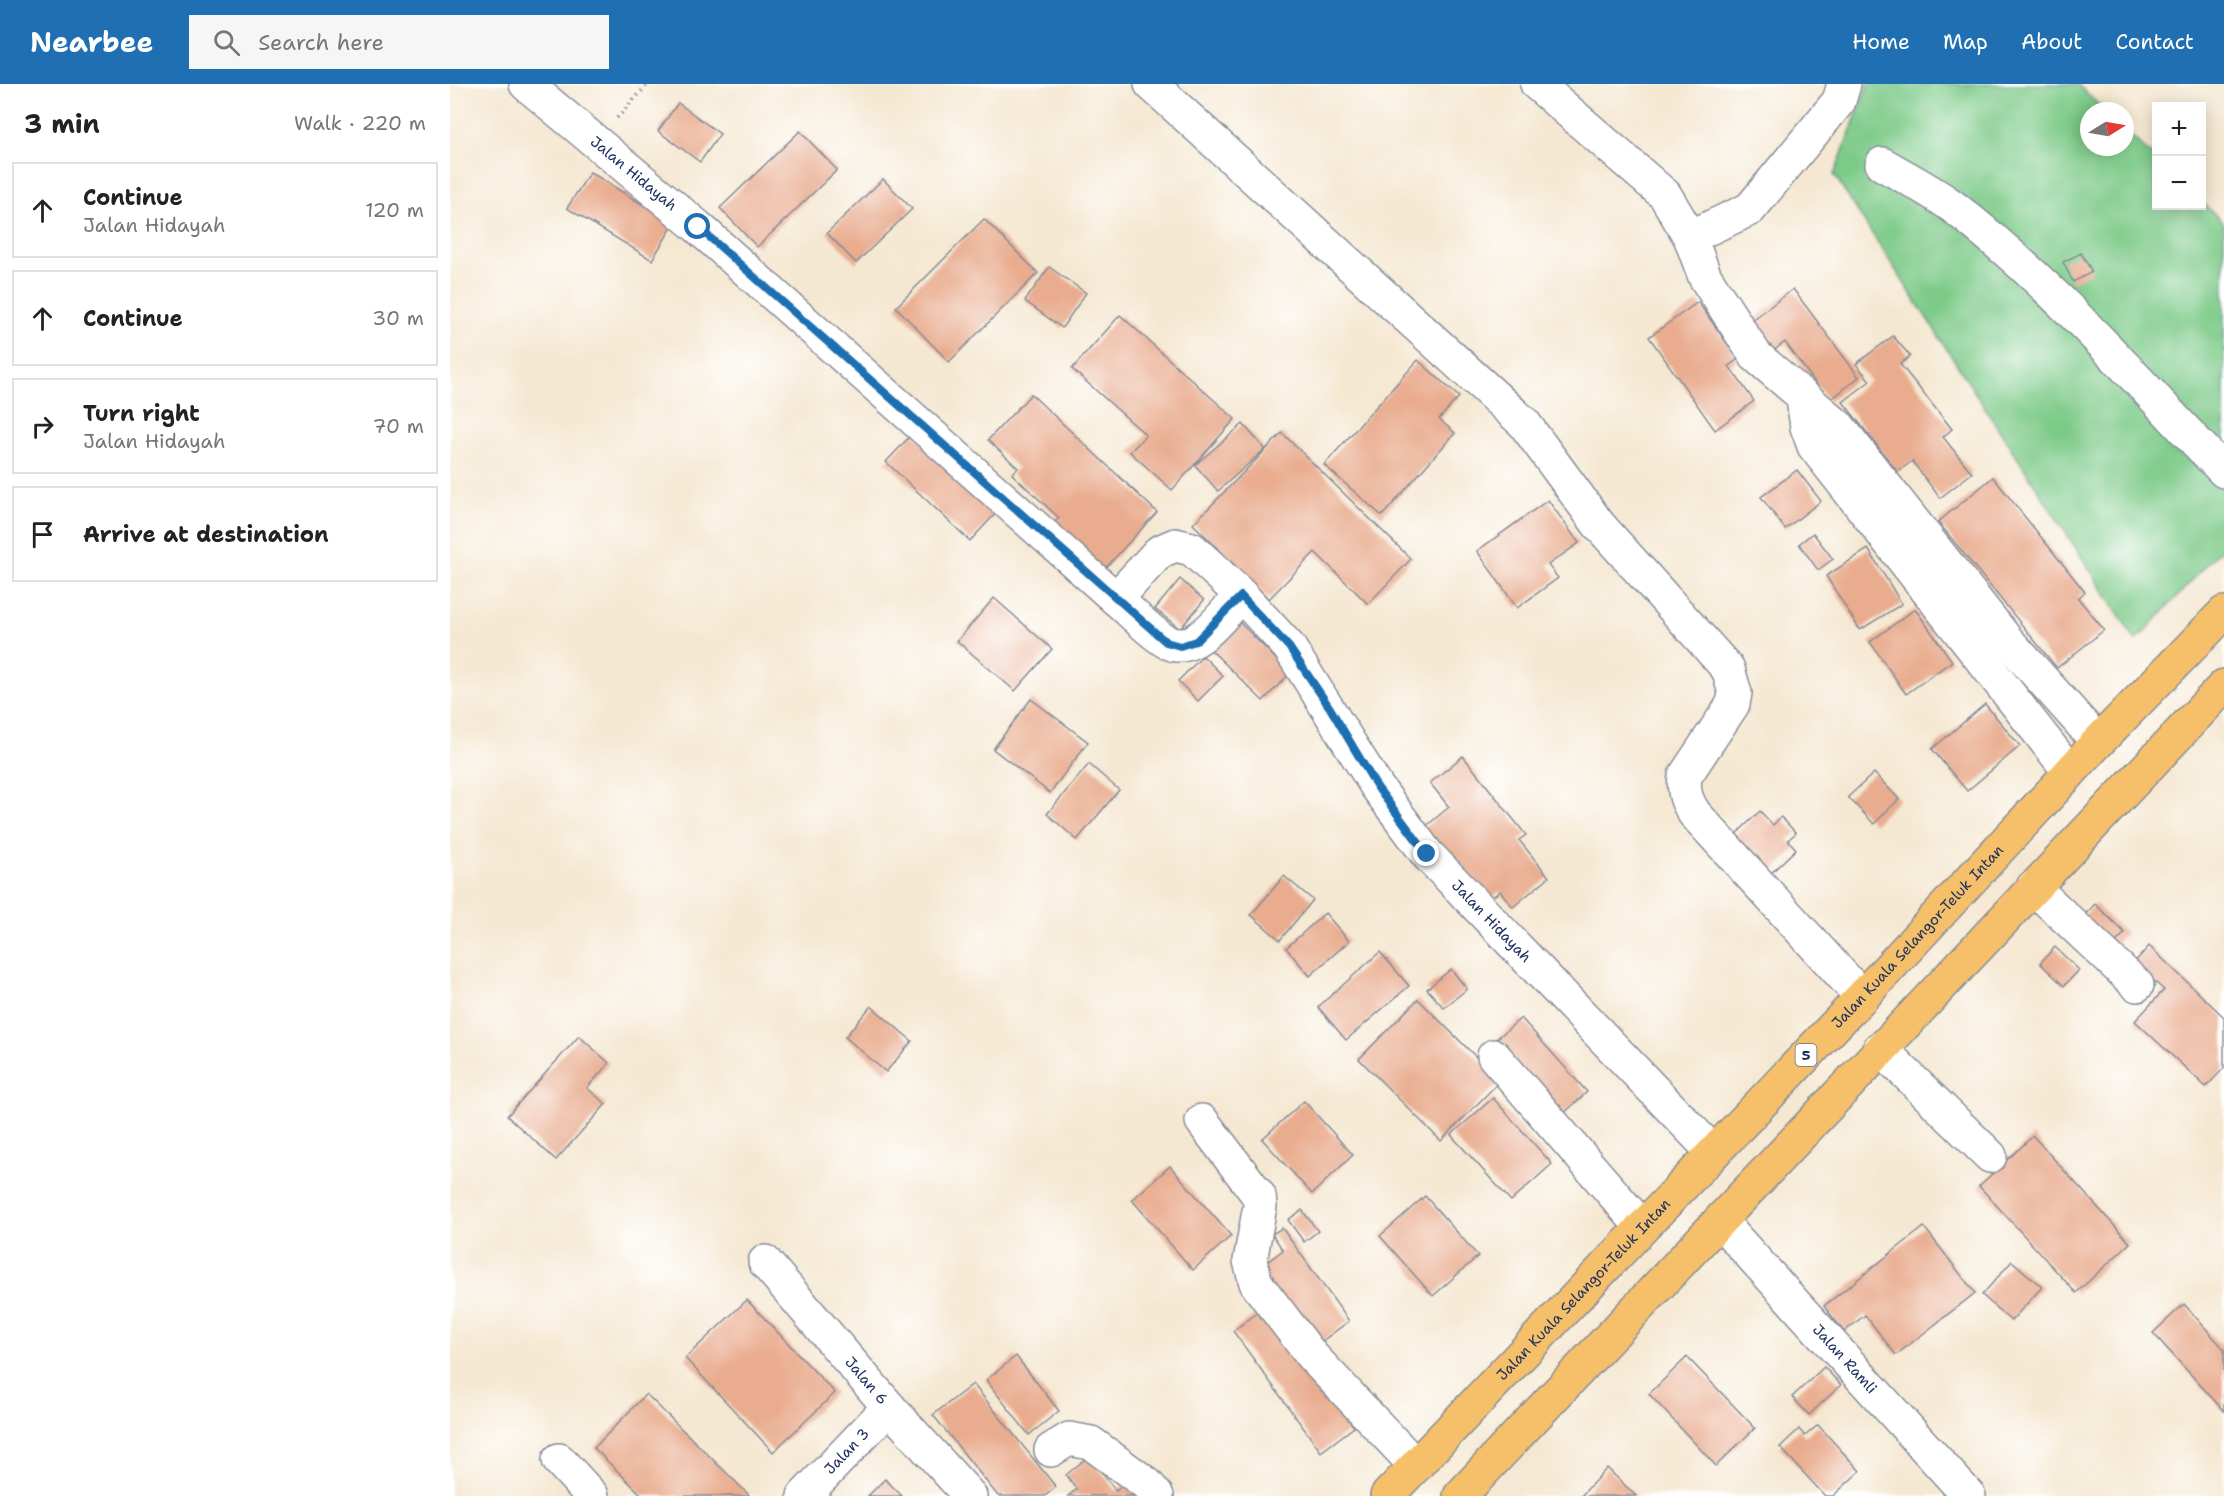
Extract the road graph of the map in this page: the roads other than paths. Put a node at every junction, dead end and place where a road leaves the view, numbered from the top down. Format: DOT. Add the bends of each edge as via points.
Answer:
graph roads {
  1 [pos="526,84"];
  2 [pos="1151,84"];
  3 [pos="1537,84"];
  4 [pos="1844,84"];
  5 [pos="1882,164"];
  6 [pos="1690,237"];
  7 [pos="1803,399"];
  8 [pos="2224,471"];
  9 [pos="1241,596"];
  10 [pos="1116,599"];
  11 [pos="2224,613"];
  12 [pos="2224,686"];
  13 [pos="2098,741"];
  14 [pos="2070,772"];
  15 [pos="2033,887"];
  16 [pos="2137,985"];
  17 [pos="1862,998"];
  18 [pos="1880,1048"];
  19 [pos="1494,1056"];
  20 [pos="1202,1121"];
  21 [pos="1713,1152"];
  22 [pos="1990,1156"];
  23 [pos="1720,1221"];
  24 [pos="1642,1227"];
  25 [pos="765,1262"];
  26 [pos="889,1407"];
  27 [pos="1051,1450"];
  28 [pos="559,1460"];
  29 [pos="1416,1466"];
  30 [pos="592,1496"];
  31 [pos="804,1496"];
  32 [pos="970,1496"];
  33 [pos="1157,1496"];
  34 [pos="1387,1496"];
  35 [pos="1460,1496"];
  36 [pos="1969,1496"];
  1 -- 10 [label="street, Jalan Hidayah" via="698,227"];
  2 -- 17 [label="street" via="1524,423 1599,525 1728,669 1733,680 1733,704 1685,776 1687,802"];
  3 -- 6 [label="street" via="1665,195"];
  4 -- 6 [label="street" via="1839,101 1750,209"];
  5 -- 8 [label="street" via="1954,207 2001,246 2062,303"];
  6 -- 7 [label="street" via="1705,277 1731,322 1755,356"];
  7 -- 13 [label="street" via="1839,427 2006,639"];
  7 -- 14 [label="street" via="1814,446"];
  9 -- 10 [label="street" via="1196,641 1180,646 1166,642"];
  9 -- 10 [label="street, Jalan Hidayah" via="1192,549 1175,545 1159,552"];
  9 -- 21 [label="street, Jalan Hidayah" via="1289,647 1377,787 1427,854"];
  11 -- 13 [label="highway, Jalan Kuala Selangor-Teluk Intan / 5"];
  12 -- 15 [label="highway"];
  13 -- 14 [label="highway, Jalan Kuala Selangor-Teluk Intan / 5"];
  14 -- 17 [label="highway, Jalan Kuala Selangor-Teluk Intan / 5"];
  15 -- 16 [label="street"];
  15 -- 18 [label="highway"];
  17 -- 21 [label="highway, Jalan Kuala Selangor-Teluk Intan / 5"];
  18 -- 22 [label="street"];
  18 -- 23 [label="highway"];
  19 -- 24 [label="street"];
  20 -- 29 [label="street" via="1259,1196 1250,1261 1256,1283 1312,1356"];
  21 -- 24 [label="highway, Jalan Kuala Selangor-Teluk Intan / 5"];
  23 -- 35 [label="highway"];
  23 -- 36 [label="street, Jalan Ramli"];
  24 -- 29 [label="highway, Jalan Kuala Selangor-Teluk Intan / 5"];
  25 -- 26 [label="street, Jalan 6"];
  26 -- 31 [label="street, Jalan 3"];
  26 -- 32 [label="street, Jalan 6"];
  27 -- 33 [label="street" via="1069,1439 1091,1443"];
  28 -- 30 [label="street"];
  29 -- 34 [label="highway, Jalan Kuala Selangor-Teluk Intan / 5"];
}
